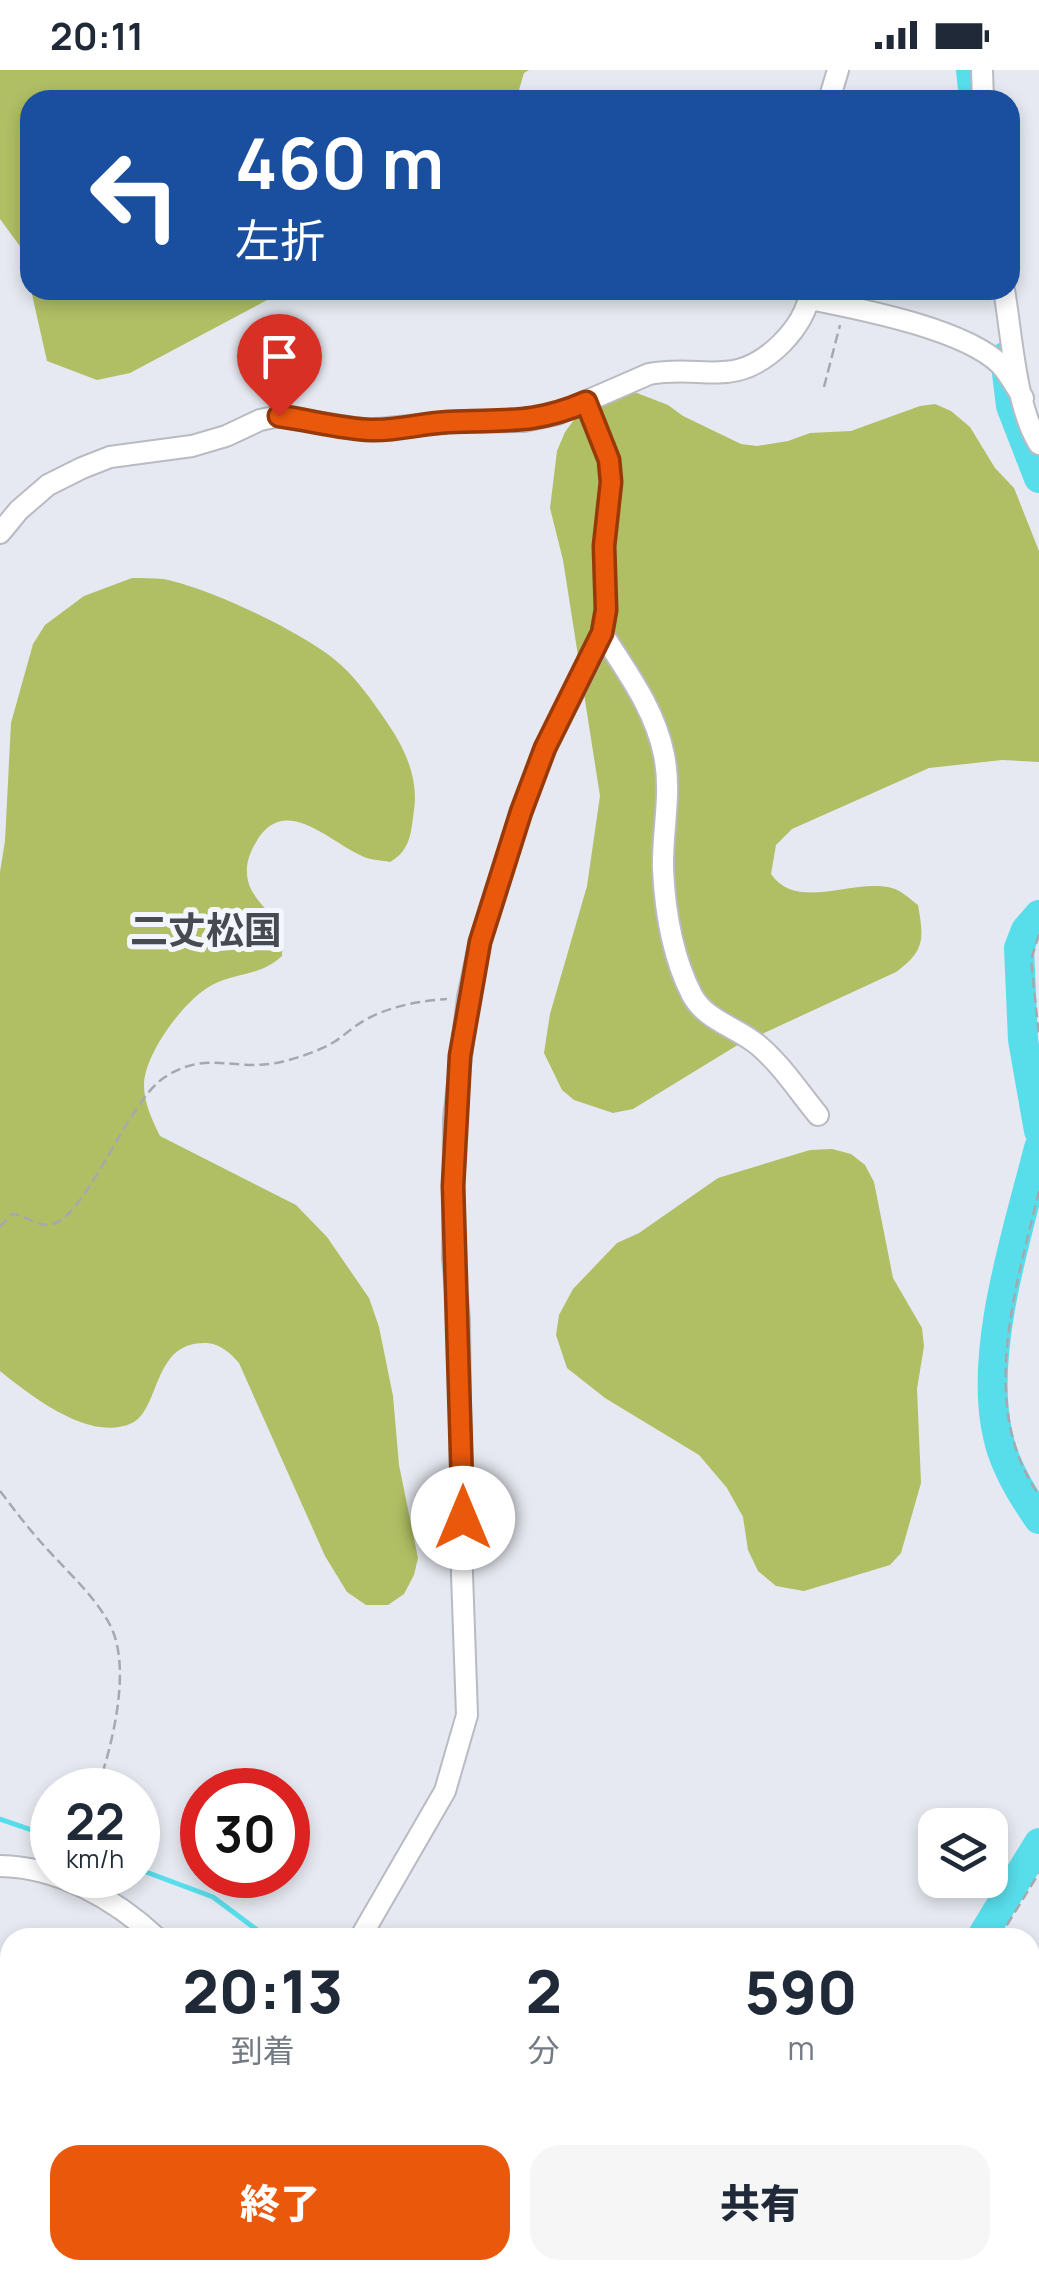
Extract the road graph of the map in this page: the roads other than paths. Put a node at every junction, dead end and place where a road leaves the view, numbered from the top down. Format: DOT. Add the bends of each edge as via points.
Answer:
graph roads {
  1 [pos="808,300"];
  2 [pos="828,300"];
  3 [pos="1006,300"];
  4 [pos="1023,398"];
  5 [pos="586,402"];
  6 [pos="1039,444"];
  7 [pos="0,533"];
  8 [pos="602,633"];
  9 [pos="818,1115"];
  10 [pos="0,1866"];
  11 [pos="144,1928"];
  12 [pos="366,1928"];
  1 -- 5 [label="street" via="796,328 748,368 649,374"];
  2 -- 4 [label="street" via="907,322 984,354"];
  3 -- 4 [label="street"];
  4 -- 6 [label="street"];
  5 -- 7 [label="street" via="524,421 388,429 279,416 260,420 192,446 110,457 82,468 48,485"];
  5 -- 8 [label="street" via="611,482"];
  8 -- 9 [label="street" via="646,704 664,752 668,914 694,1000 758,1045"];
  8 -- 12 [label="street" via="521,812 468,997 453,1186 468,1716 445,1791"];
  10 -- 11 [label="street" via="100,1894"];
}
